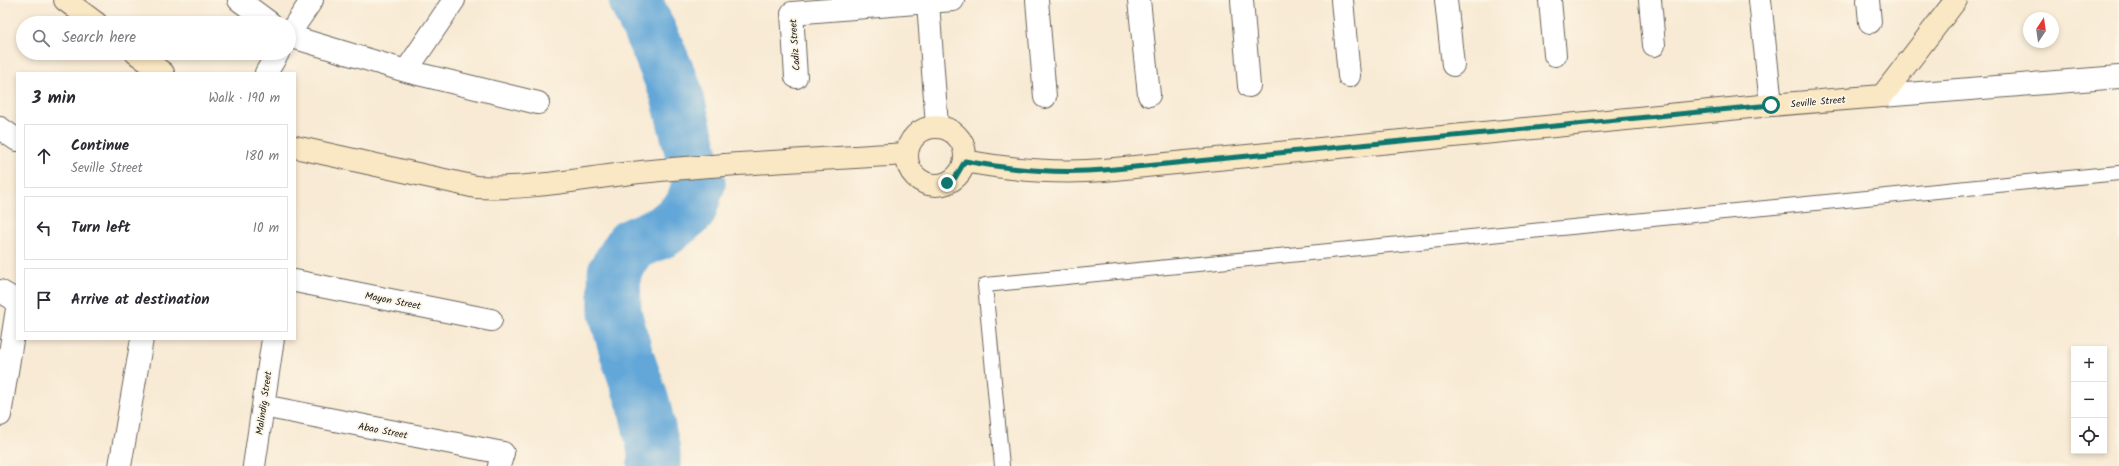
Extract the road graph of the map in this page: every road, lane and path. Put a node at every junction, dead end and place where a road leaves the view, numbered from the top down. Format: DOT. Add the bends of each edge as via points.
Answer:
graph roads {
  1 [pos="65,0"];
  2 [pos="239,0"];
  3 [pos="312,0"];
  4 [pos="454,0"];
  5 [pos="953,0"];
  6 [pos="1037,0"];
  7 [pos="1139,0"];
  8 [pos="1242,0"];
  9 [pos="1342,0"];
  10 [pos="1446,0"];
  11 [pos="1550,0"];
  12 [pos="1650,0"];
  13 [pos="1760,0"];
  14 [pos="1868,0"];
  15 [pos="1956,0"];
  16 [pos="928,2"];
  17 [pos="87,16"];
  18 [pos="261,16"];
  19 [pos="1870,22"];
  20 [pos="296,24"];
  21 [pos="296,37"];
  22 [pos="1654,45"];
  23 [pos="1555,55"];
  24 [pos="145,60"];
  25 [pos="274,60"];
  26 [pos="1453,65"];
  27 [pos="406,71"];
  28 [pos="162,72"];
  29 [pos="267,72"];
  30 [pos="1349,76"];
  31 [pos="796,77"];
  32 [pos="2119,77"];
  33 [pos="1249,86"];
  34 [pos="1149,95"];
  35 [pos="1882,96"];
  36 [pos="1046,97"];
  37 [pos="538,103"];
  38 [pos="1771,105"];
  39 [pos="937,126"];
  40 [pos="0,128"];
  41 [pos="16,139"];
  42 [pos="296,147"];
  43 [pos="906,154"];
  44 [pos="965,161"];
  45 [pos="2119,174"];
  46 [pos="296,281"];
  47 [pos="0,291"];
  48 [pos="16,300"];
  49 [pos="16,315"];
  50 [pos="491,320"];
  51 [pos="142,340"];
  52 [pos="273,340"];
  53 [pos="263,406"];
  54 [pos="0,415"];
  55 [pos="501,460"];
  56 [pos="120,466"];
  57 [pos="254,466"];
  58 [pos="1002,466"];
  1 -- 17 [label="street"];
  2 -- 18 [label="street"];
  3 -- 20 [label="street"];
  4 -- 27 [label="street"];
  5 -- 16 [label="street"];
  6 -- 36 [label="street"];
  7 -- 34 [label="street"];
  8 -- 33 [label="street"];
  9 -- 30 [label="street"];
  10 -- 26 [label="street"];
  11 -- 23 [label="street"];
  12 -- 22 [label="street"];
  13 -- 38 [label="street"];
  14 -- 19 [label="street"];
  15 -- 35 [label="street"];
  16 -- 31 [label="street, Cadiz Street" via="792,12"];
  16 -- 39 [label="street"];
  21 -- 27 [label="street"];
  24 -- 28 [label="street"];
  25 -- 29 [label="street"];
  27 -- 37 [label="street"];
  32 -- 35 [label="street"];
  35 -- 38 [label="street, Seville Street"];
  38 -- 44 [label="street, Seville Street" via="1104,170 1040,172 1004,169"];
  39 -- 43 [label="street" via="926,128 916,134 908,143"];
  39 -- 44 [label="street" via="945,127 959,138 964,149"];
  40 -- 41 [label="street"];
  42 -- 43 [label="street" via="476,186 531,187 650,171"];
  43 -- 44 [label="street" via="911,173 927,184 947,183 955,178"];
  45 -- 58 [label="lane" via="984,285"];
  46 -- 50 [label="street, Mayon Street"];
  47 -- 48 [label="street"];
  49 -- 54 [label="street"];
  51 -- 56 [label="street"];
  52 -- 53 [label="street, Malindig Street"];
  53 -- 55 [label="street, Abao Street"];
  53 -- 57 [label="street, Malindig Street"];
}
